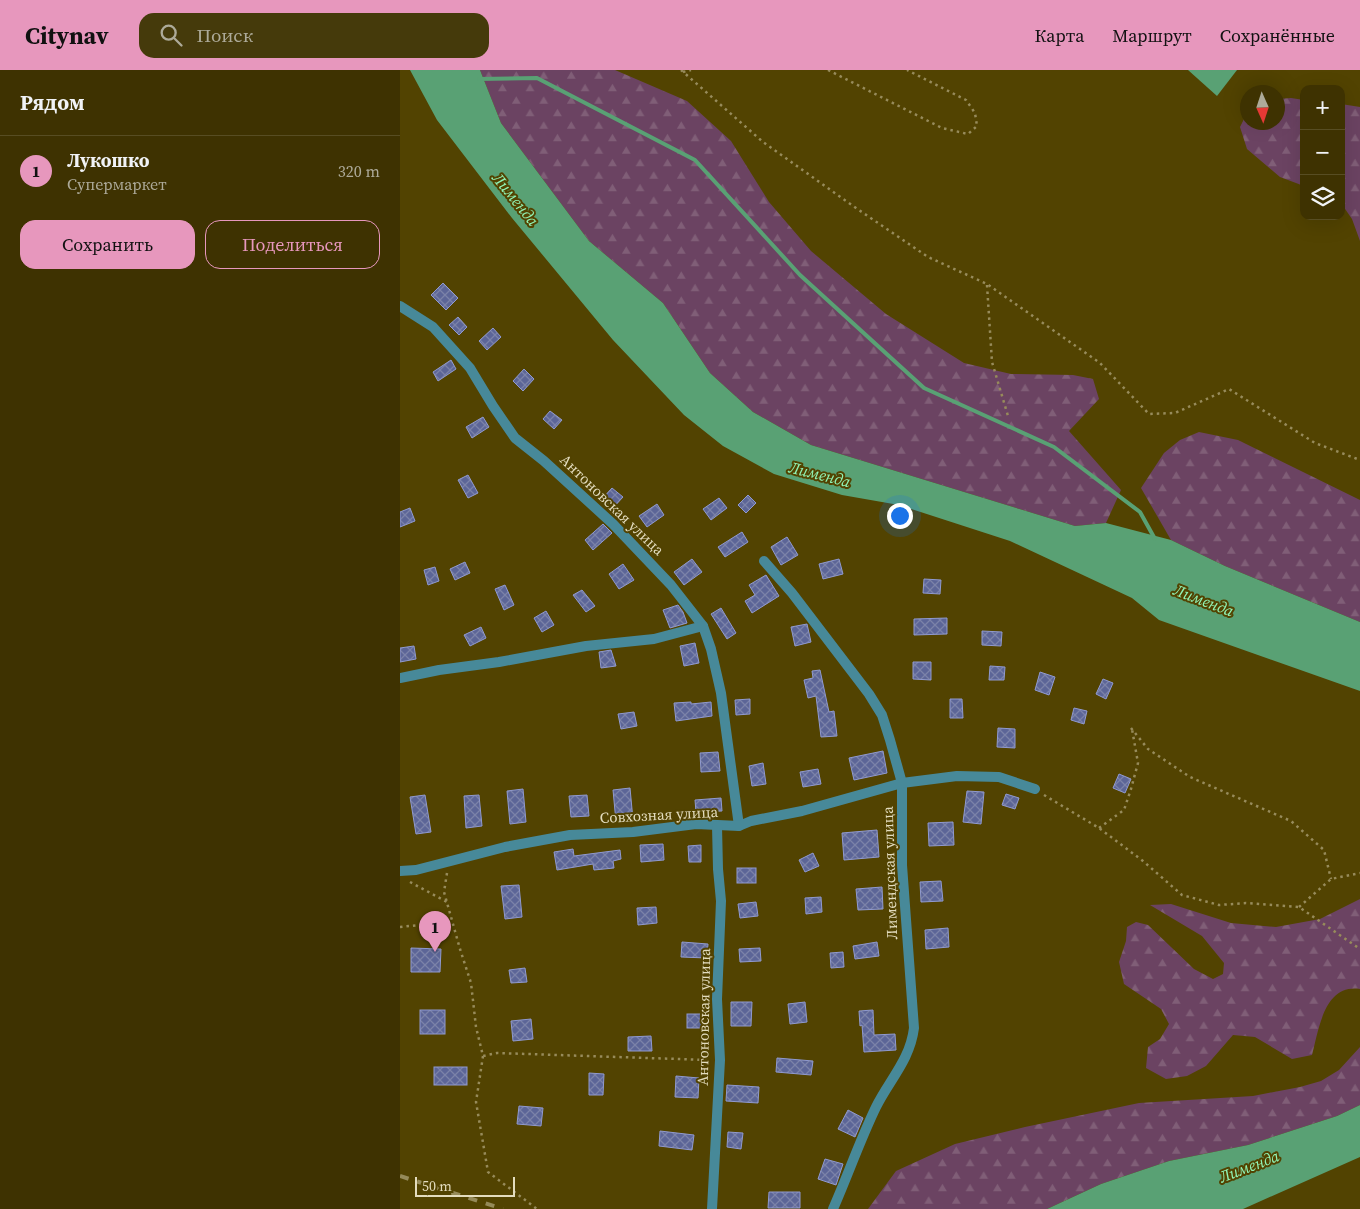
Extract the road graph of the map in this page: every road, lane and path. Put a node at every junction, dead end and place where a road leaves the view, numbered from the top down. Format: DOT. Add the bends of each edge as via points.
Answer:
graph roads {
  1 [pos="691,70"];
  2 [pos="828,70"];
  3 [pos="907,70"];
  4 [pos="682,71"];
  5 [pos="988,284"];
  6 [pos="400,306"];
  7 [pos="1008,416"];
  8 [pos="1360,460"];
  9 [pos="764,561"];
  10 [pos="703,626"];
  11 [pos="400,678"];
  12 [pos="902,783"];
  13 [pos="1035,789"];
  14 [pos="717,826"];
  15 [pos="739,826"];
  16 [pos="1099,828"];
  17 [pos="449,862"];
  18 [pos="400,871"];
  19 [pos="1360,873"];
  20 [pos="1331,878"];
  21 [pos="408,881"];
  22 [pos="447,902"];
  23 [pos="1298,907"];
  24 [pos="450,918"];
  25 [pos="400,927"];
  26 [pos="1360,949"];
  27 [pos="483,1056"];
  28 [pos="720,1060"];
  29 [pos="537,1209"];
  30 [pos="712,1209"];
  31 [pos="833,1209"];
  1 -- 4 [label="path"];
  2 -- 3 [label="path" via="942,128 968,134 977,126 976,113 966,100"];
  4 -- 5 [label="path" via="763,142 856,208 928,257"];
  5 -- 7 [label="path" via="992,362"];
  5 -- 8 [label="path" via="1100,363 1149,414 1175,413 1229,389 1315,443"];
  6 -- 10 [label="street, Антоновская улица" via="433,327 470,368 515,438 613,524 671,585"];
  9 -- 12 [label="street, Лимендская улица" via="869,694 882,715"];
  10 -- 11 [label="street" via="654,639 586,646"];
  10 -- 15 [label="street, Антоновская улица" via="721,693"];
  12 -- 13 [label="street, Совхозная улица" via="957,776 999,777"];
  12 -- 15 [label="street, Совхозная улица"];
  12 -- 31 [label="street, Лимендская улица" via="902,858 913,1039 908,1055 863,1135"];
  13 -- 16 [label="path"];
  14 -- 15 [label="street, Совхозная улица"];
  14 -- 17 [label="street, Совхозная улица" via="696,824 570,835"];
  14 -- 28 [label="street, Антоновская улица" via="721,901 717,998"];
  16 -- 20 [label="path" via="1124,810 1131,789 1138,763 1131,728 1148,749 1190,777 1291,821 1324,850"];
  16 -- 23 [label="path" via="1182,895 1218,905 1246,903"];
  17 -- 18 [label="street, Совхозная улица"];
  17 -- 22 [label="path" via="444,892"];
  19 -- 20 [label="path"];
  20 -- 23 [label="path"];
  21 -- 22 [label="path"];
  22 -- 24 [label="path"];
  23 -- 26 [label="path"];
  24 -- 25 [label="path" via="440,924"];
  24 -- 27 [label="path" via="471,983"];
  27 -- 28 [label="path" via="497,1053"];
  27 -- 29 [label="path" via="476,1102 488,1172"];
  28 -- 30 [label="street, Антоновская улица"];
}
